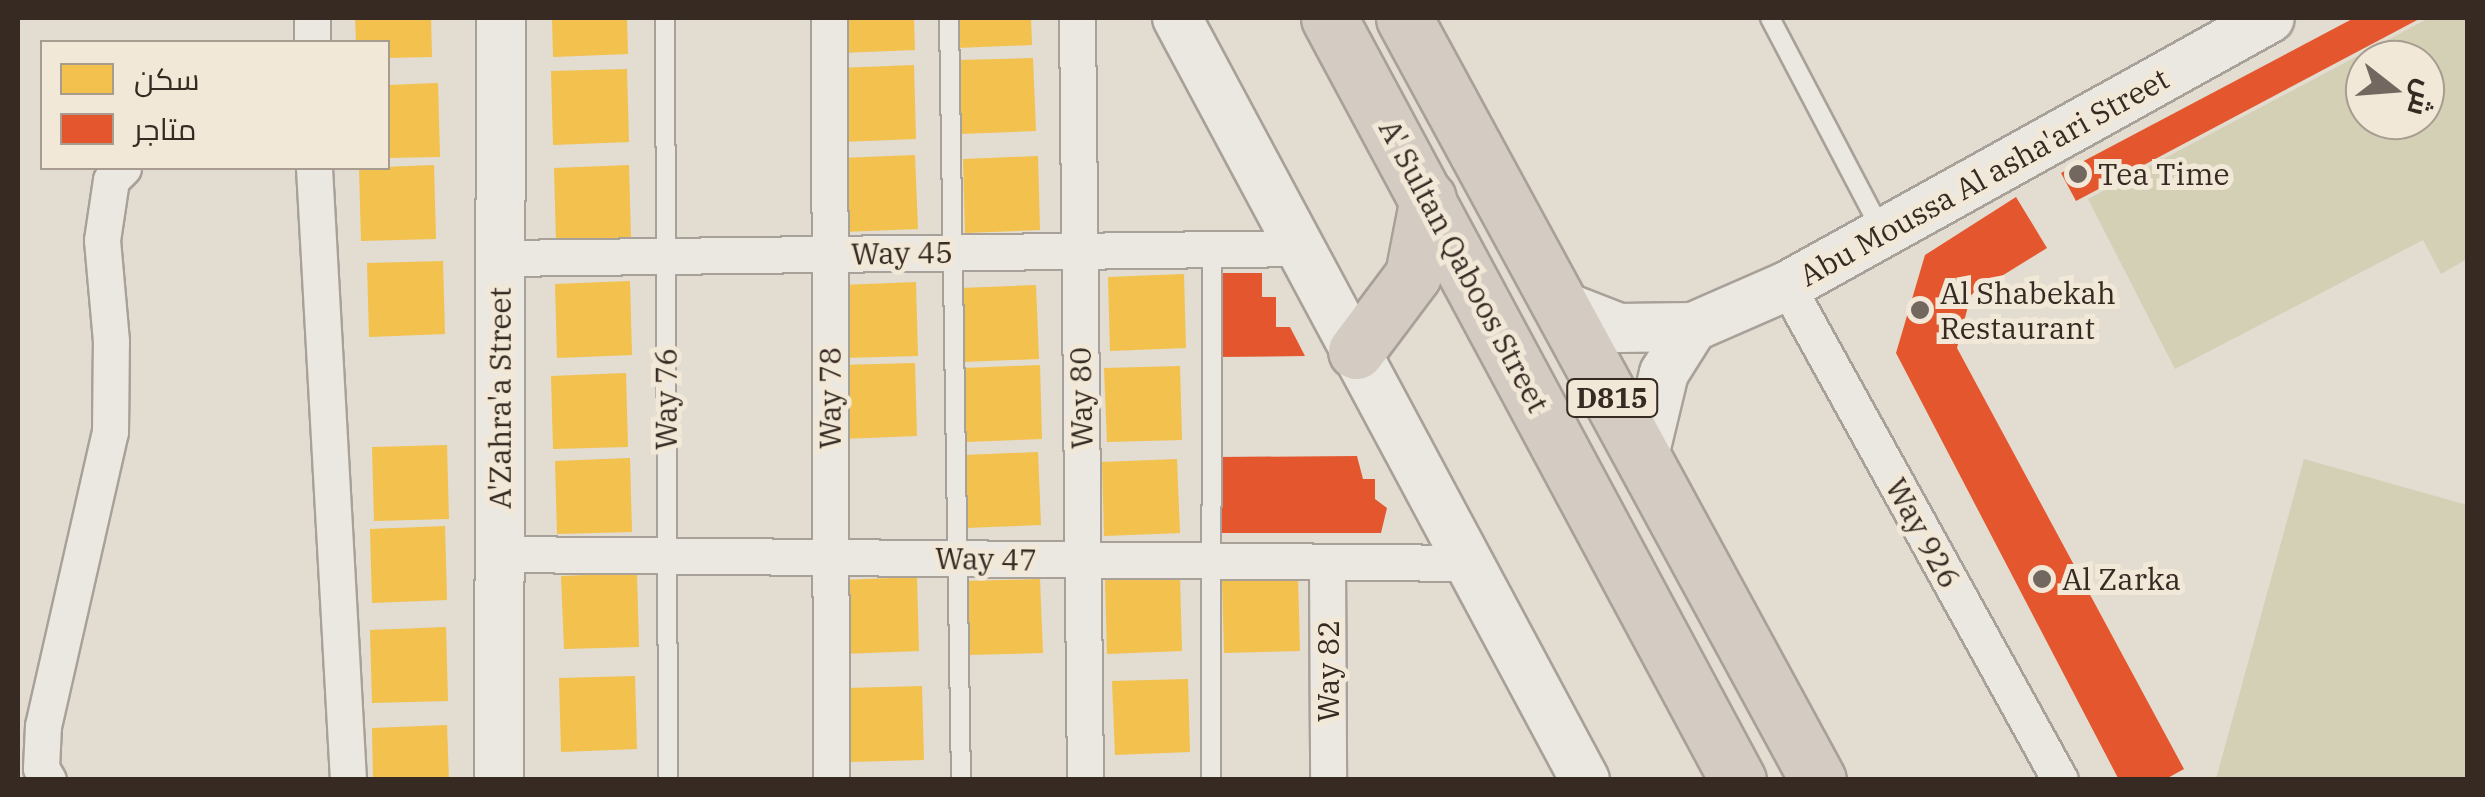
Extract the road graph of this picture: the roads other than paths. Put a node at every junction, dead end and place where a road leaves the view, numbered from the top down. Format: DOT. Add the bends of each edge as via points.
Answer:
graph roads {
  1 [pos="500,18"];
  2 [pos="664,18"];
  3 [pos="829,18"];
  4 [pos="949,18"];
  5 [pos="1077,18"];
  6 [pos="1177,18"];
  7 [pos="1329,18"];
  8 [pos="1404,18"];
  9 [pos="1770,18"];
  10 [pos="2270,18"];
  11 [pos="121,170"];
  12 [pos="314,170"];
  13 [pos="1428,198"];
  14 [pos="1883,233"];
  15 [pos="1304,248"];
  16 [pos="1212,250"];
  17 [pos="1080,251"];
  18 [pos="953,252"];
  19 [pos="830,254"];
  20 [pos="666,256"];
  21 [pos="500,258"];
  22 [pos="1786,286"];
  23 [pos="1563,306"];
  24 [pos="1694,327"];
  25 [pos="1356,351"];
  26 [pos="1644,456"];
  27 [pos="500,554"];
  28 [pos="666,556"];
  29 [pos="830,557"];
  30 [pos="958,558"];
  31 [pos="1083,560"];
  32 [pos="1211,561"];
  33 [pos="1327,562"];
  34 [pos="1472,564"];
  35 [pos="48,780"];
  36 [pos="348,780"];
  37 [pos="499,780"];
  38 [pos="668,780"];
  39 [pos="831,780"];
  40 [pos="961,780"];
  41 [pos="1085,780"];
  42 [pos="1211,780"];
  43 [pos="1328,780"];
  44 [pos="1585,780"];
  45 [pos="1738,780"];
  46 [pos="1818,780"];
  47 [pos="2060,780"];
  1 -- 21 [label="street, A'Zahra'a Street"];
  2 -- 20 [label="lane, Way 76"];
  3 -- 19 [label="street, Way 78"];
  4 -- 18 [label="lane"];
  5 -- 17 [label="street, Way 80"];
  6 -- 15 [label="street"];
  7 -- 13 [label="highway, A' Sultan Qaboos Street / D815"];
  8 -- 23 [label="highway, D815"];
  9 -- 14 [label="lane"];
  10 -- 14 [label="street, Abu Moussa Al asha'ari Street"];
  11 -- 35 [label="street" via="111,180 102,240 111,341 108,446 43,726 41,768"];
  12 -- 36 [label="street"];
  13 -- 25 [label="highway" via="1413,274"];
  13 -- 45 [label="highway, A' Sultan Qaboos Street / D815"];
  14 -- 22 [label="street, Abu Moussa Al asha'ari Street"];
  15 -- 16 [label="street, Way 45"];
  15 -- 25 [label="street"];
  16 -- 17 [label="street, Way 45"];
  16 -- 32 [label="lane"];
  17 -- 18 [label="street, Way 45"];
  17 -- 31 [label="street, Way 80"];
  18 -- 19 [label="street, Way 45"];
  18 -- 30 [label="lane"];
  19 -- 20 [label="street, Way 45"];
  19 -- 29 [label="street, Way 78"];
  20 -- 21 [label="street, Way 45"];
  20 -- 28 [label="lane, Way 76"];
  21 -- 27 [label="street, A'Zahra'a Street"];
  22 -- 24 [label="street, Abu Moussa Al asha'ari Street"];
  22 -- 47 [label="street, Way 926"];
  23 -- 24 [label="street, Abu Moussa Al asha'ari Street" via="1619,328"];
  23 -- 26 [label="highway, D815"];
  24 -- 26 [label="street" via="1664,373"];
  25 -- 34 [label="street"];
  26 -- 46 [label="highway, D815"];
  27 -- 28 [label="street, Way 47"];
  27 -- 37 [label="street, A'Zahra'a Street"];
  28 -- 29 [label="street, Way 47"];
  28 -- 38 [label="lane, Way 76"];
  29 -- 30 [label="street, Way 47"];
  29 -- 39 [label="street, Way 78"];
  30 -- 31 [label="street, Way 47"];
  30 -- 40 [label="lane"];
  31 -- 32 [label="street, Way 47"];
  31 -- 41 [label="street, Way 80"];
  32 -- 33 [label="street, Way 47"];
  32 -- 42 [label="lane"];
  33 -- 34 [label="street, Way 47"];
  33 -- 43 [label="street, Way 82"];
  34 -- 44 [label="street"];
}
